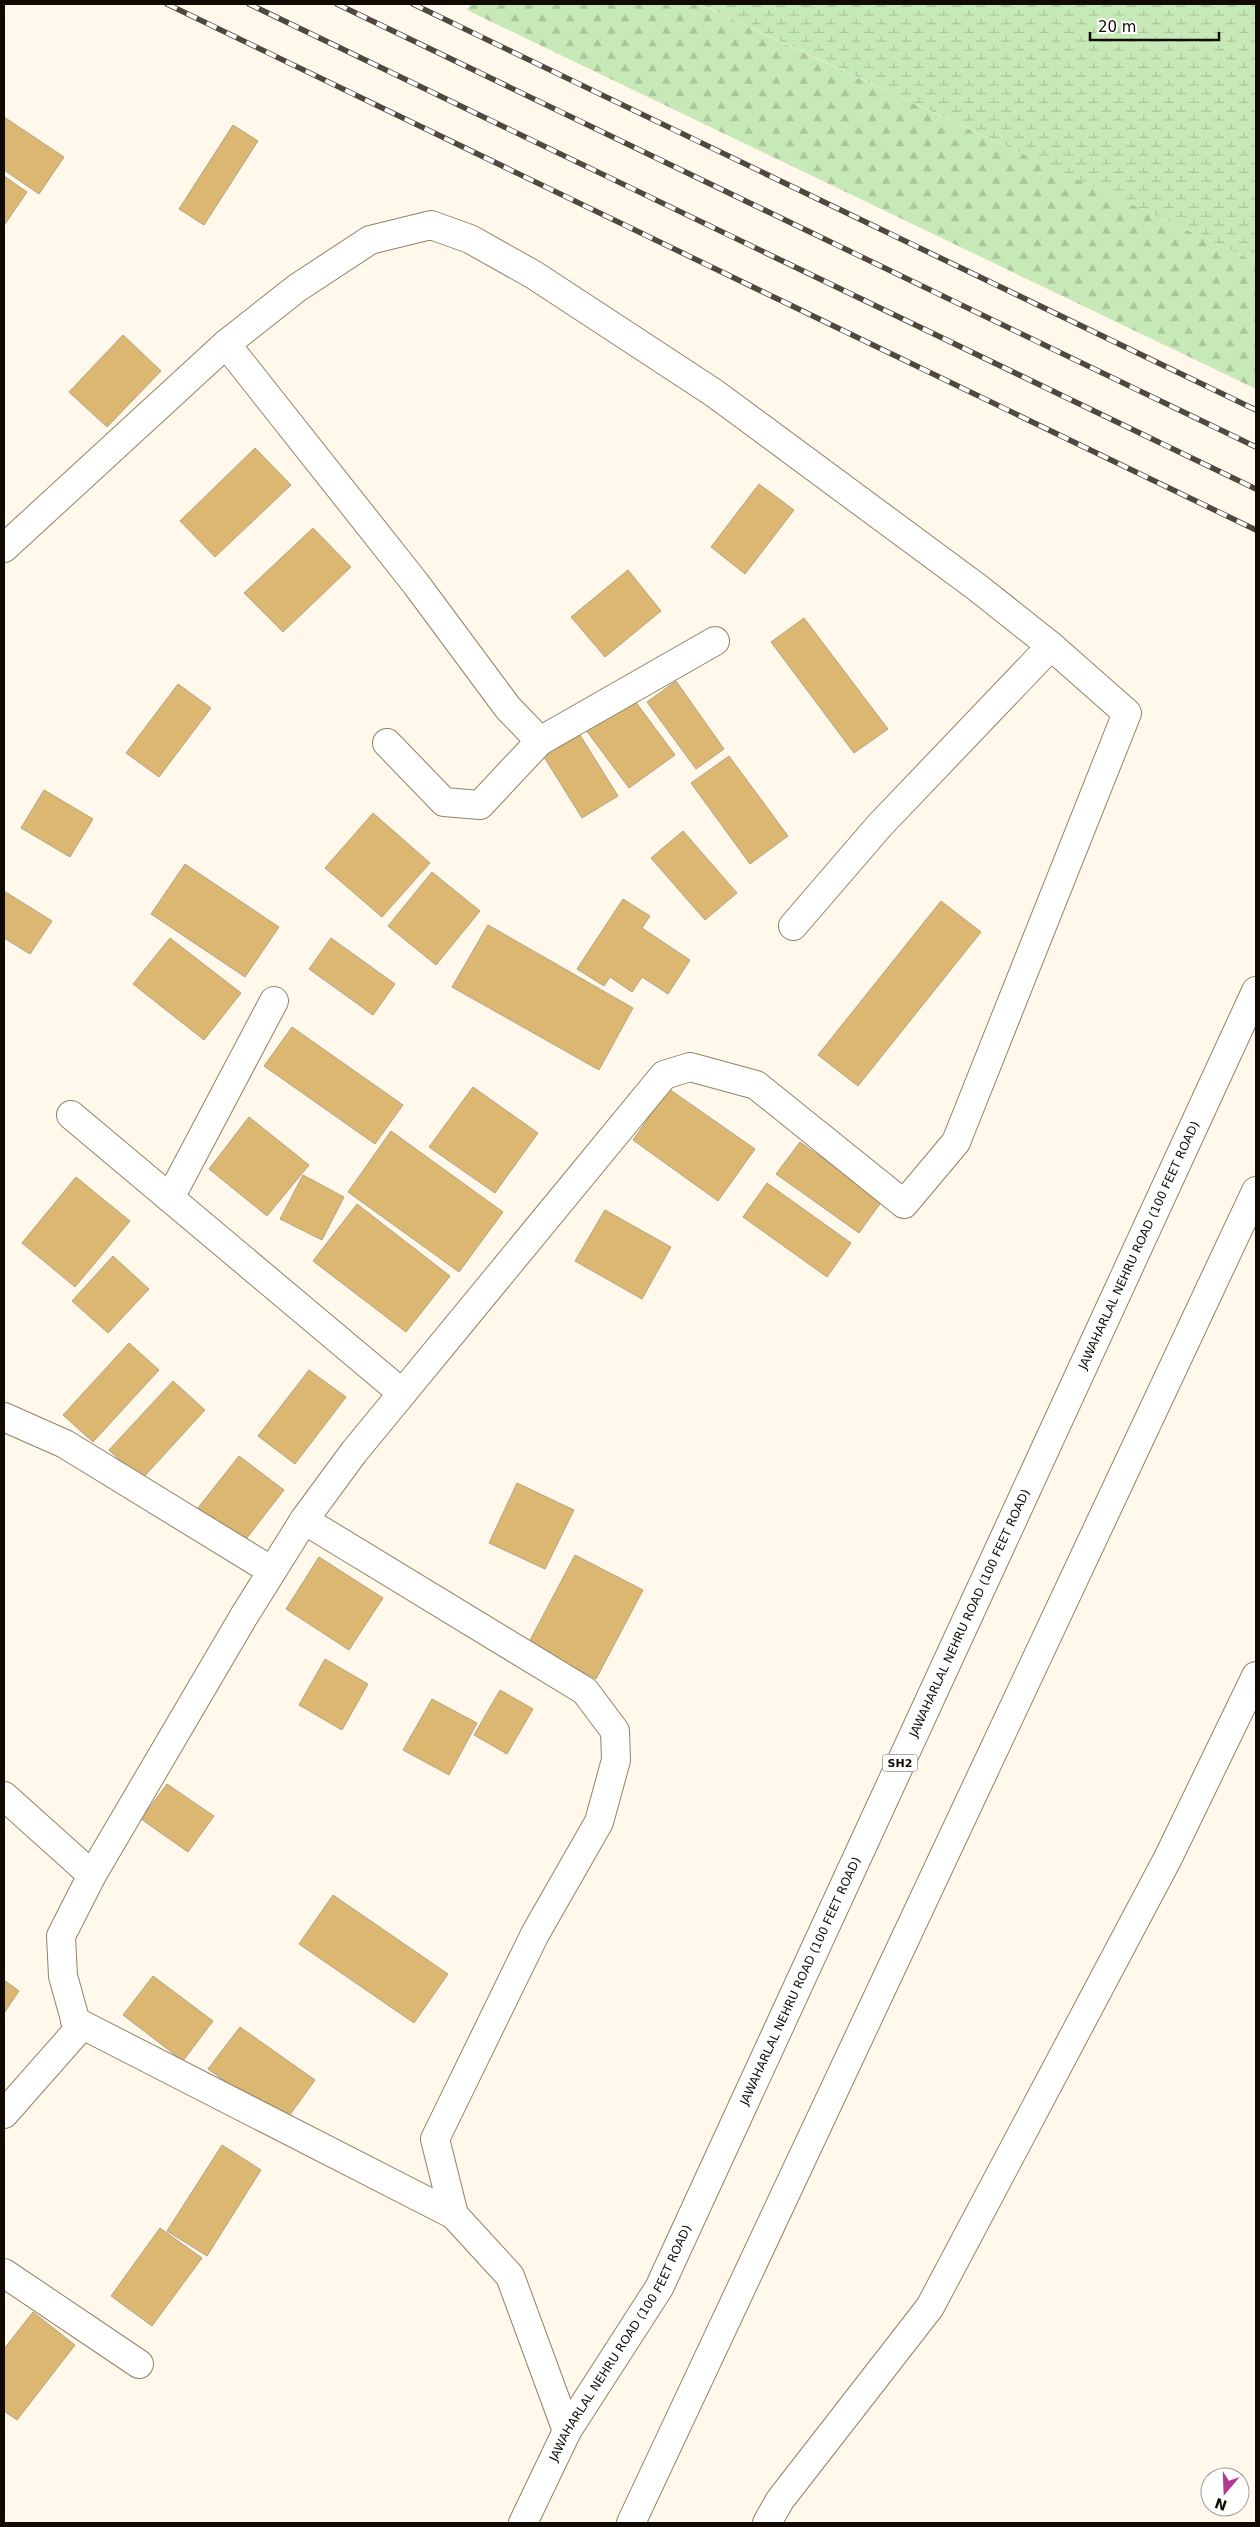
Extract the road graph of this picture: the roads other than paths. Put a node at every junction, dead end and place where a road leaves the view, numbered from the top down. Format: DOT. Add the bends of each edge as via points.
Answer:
graph roads {
  1 [pos="226,344"];
  2 [pos="4,548"];
  3 [pos="716,641"];
  4 [pos="1051,646"];
  5 [pos="540,741"];
  6 [pos="387,743"];
  7 [pos="793,926"];
  8 [pos="1256,991"];
  9 [pos="274,1001"];
  10 [pos="72,1115"];
  11 [pos="1256,1191"];
  12 [pos="170,1198"];
  13 [pos="402,1393"];
  14 [pos="4,1417"];
  15 [pos="304,1520"];
  16 [pos="272,1571"];
  17 [pos="1256,1676"];
  18 [pos="4,1796"];
  19 [pos="92,1875"];
  20 [pos="75,2021"];
  21 [pos="4,2114"];
  22 [pos="454,2215"];
  23 [pos="4,2273"];
  24 [pos="139,2364"];
  25 [pos="567,2431"];
  26 [pos="523,2523"];
  27 [pos="631,2523"];
  28 [pos="767,2523"];
  1 -- 2 [label="street"];
  1 -- 4 [label="street" via="297,288 370,240 431,225 470,239 534,275 714,393 978,588"];
  1 -- 5 [label="street" via="416,584 508,708"];
  3 -- 5 [label="street"];
  4 -- 7 [label="street" via="880,825"];
  4 -- 13 [label="street" via="1128,713 956,1142 919,1187 904,1204 756,1085 690,1067 664,1075"];
  5 -- 6 [label="street" via="480,806 444,802"];
  8 -- 25 [label="street, JAWAHARLAL NEHRU ROAD (100 FEET ROAD) / SH2" via="658,2288"];
  9 -- 12 [label="street"];
  10 -- 12 [label="street"];
  11 -- 27 [label="street"];
  12 -- 13 [label="street"];
  13 -- 15 [label="street"];
  14 -- 16 [label="street" via="65,1444"];
  15 -- 16 [label="street"];
  15 -- 22 [label="street" via="585,1691 615,1731 616,1760 598,1822 535,1934 435,2139"];
  16 -- 19 [label="street"];
  17 -- 28 [label="street" via="1168,1858 930,2307 780,2500"];
  18 -- 19 [label="street"];
  19 -- 20 [label="street" via="61,1936 63,1976"];
  20 -- 21 [label="street" via="78,2030"];
  20 -- 22 [label="street"];
  22 -- 25 [label="street" via="510,2276"];
  23 -- 24 [label="street"];
  25 -- 26 [label="street, JAWAHARLAL NEHRU ROAD (100 FEET ROAD) / SH2"];
}
